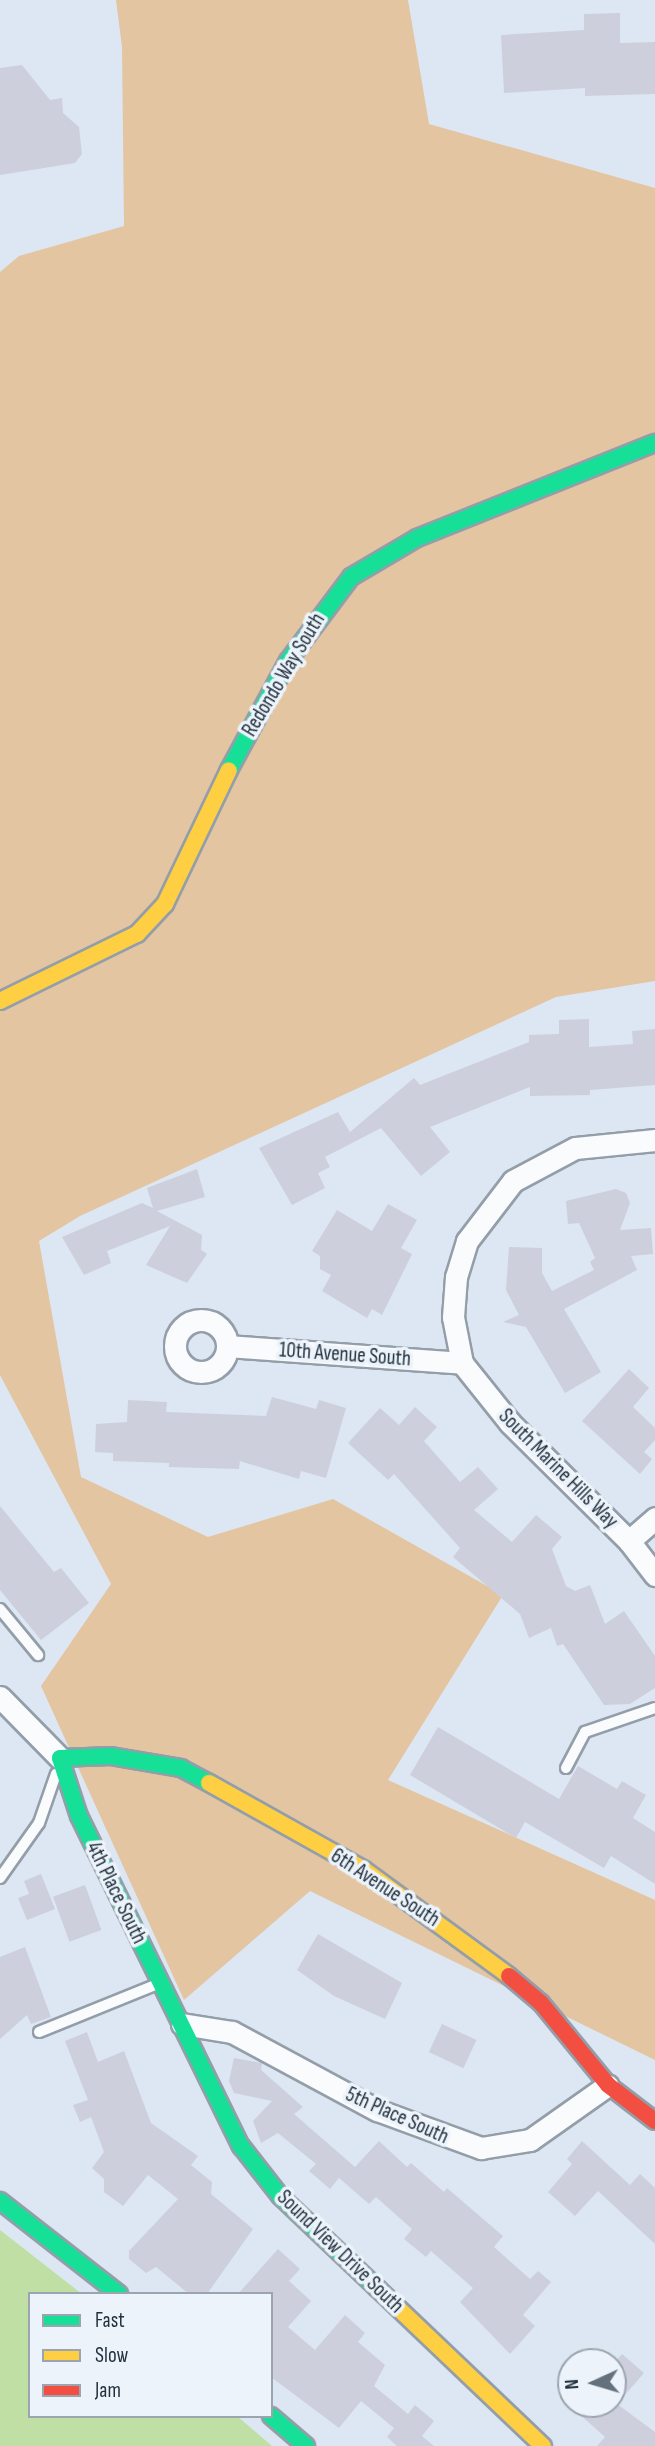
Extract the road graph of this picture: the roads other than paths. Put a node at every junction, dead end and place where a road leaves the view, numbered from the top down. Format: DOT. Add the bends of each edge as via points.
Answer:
graph roads {
  1 [pos="655,443"];
  2 [pos="0,1001"];
  3 [pos="655,1140"];
  4 [pos="227,1346"];
  5 [pos="462,1363"];
  6 [pos="655,1518"];
  7 [pos="629,1541"];
  8 [pos="655,1575"];
  9 [pos="0,1609"];
  10 [pos="38,1655"];
  11 [pos="0,1697"];
  12 [pos="655,1708"];
  13 [pos="60,1758"];
  14 [pos="566,1768"];
  15 [pos="0,1878"];
  16 [pos="160,1983"];
  17 [pos="182,2024"];
  18 [pos="39,2032"];
  19 [pos="608,2085"];
  20 [pos="655,2121"];
  21 [pos="0,2201"];
  22 [pos="116,2292"];
  23 [pos="273,2418"];
  24 [pos="306,2446"];
  25 [pos="543,2446"];
  1 -- 2 [label="street, Redondo Way South" via="417,538 351,578 288,661 208,808 165,904 137,934"];
  3 -- 5 [label="street" via="575,1148 513,1181 487,1209 467,1241 456,1277 453,1317"];
  4 -- 5 [label="street, 10th Avenue South"];
  5 -- 7 [label="street, South Marine Hills Way" via="510,1423"];
  6 -- 7 [label="street"];
  7 -- 8 [label="street, South Marine Hills Way"];
  9 -- 10 [label="lane"];
  11 -- 13 [label="street"];
  12 -- 14 [label="lane" via="585,1732"];
  13 -- 15 [label="lane" via="39,1823"];
  13 -- 16 [label="street, 4th Place South" via="79,1816"];
  13 -- 19 [label="street, 6th Avenue South" via="111,1756 181,1768 363,1869 478,1949 541,2003"];
  16 -- 17 [label="street, 4th Place South"];
  16 -- 18 [label="lane"];
  17 -- 19 [label="street, 5th Place South" via="232,2032 377,2110 481,2148 530,2140"];
  17 -- 25 [label="street, Sound View Drive South" via="236,2135 280,2196"];
  19 -- 20 [label="street, 6th Avenue South"];
  21 -- 22 [label="street"];
  23 -- 24 [label="street"];
}
